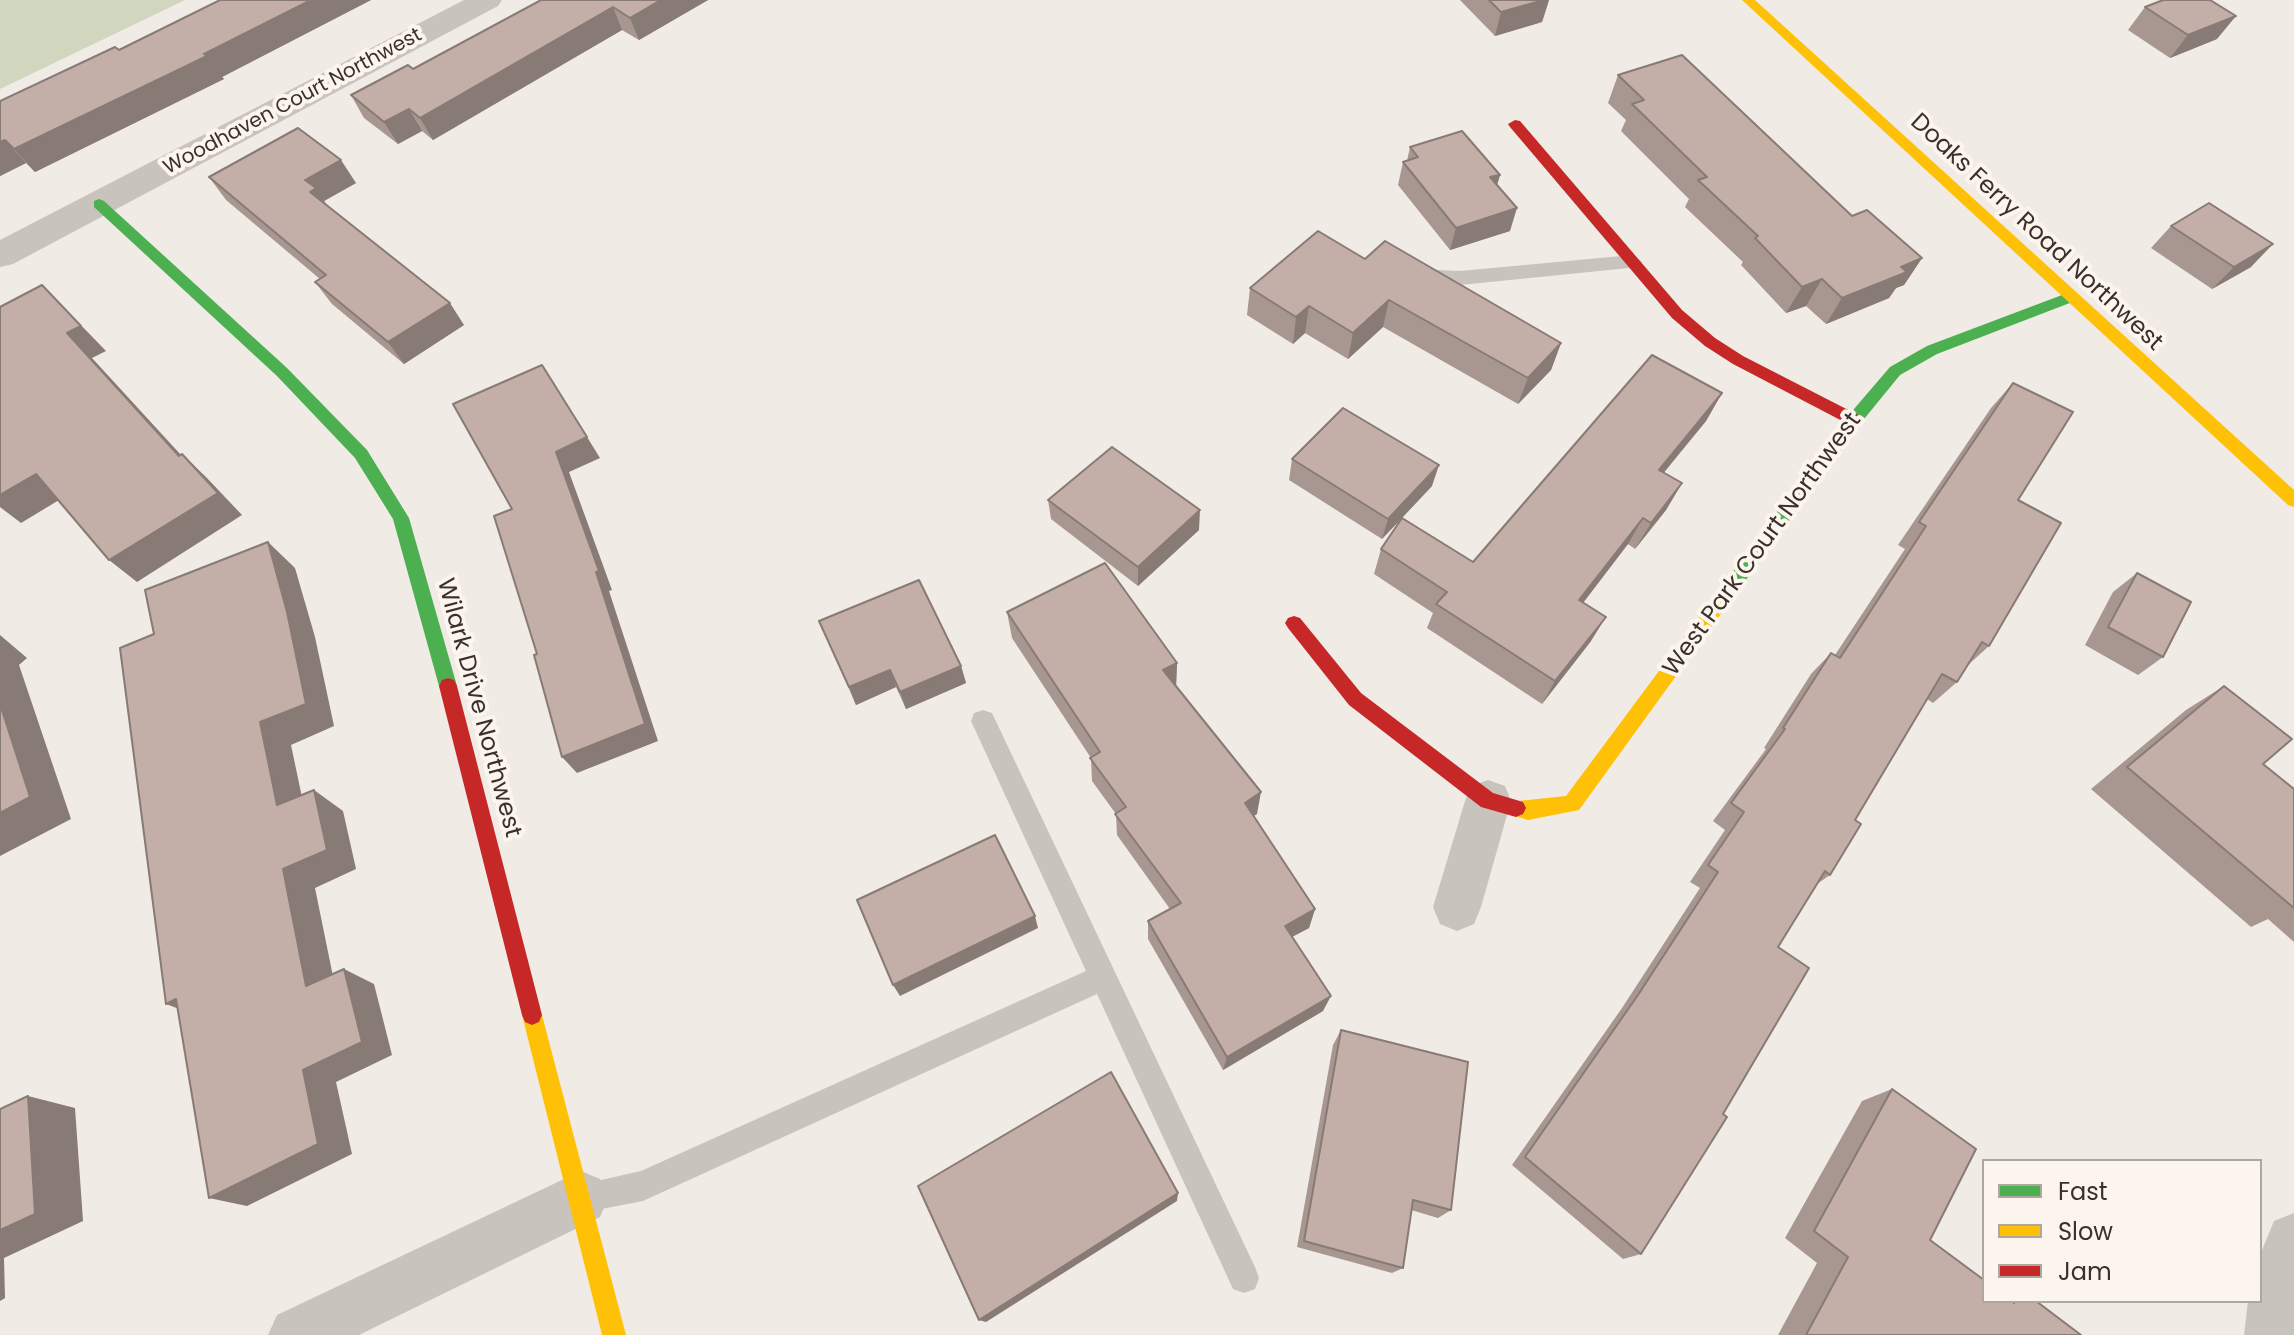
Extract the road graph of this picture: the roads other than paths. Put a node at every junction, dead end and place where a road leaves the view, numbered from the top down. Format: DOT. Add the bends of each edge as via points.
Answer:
graph roads {
  1 [pos="487,0"];
  2 [pos="1748,0"];
  3 [pos="1515,124"];
  4 [pos="99,204"];
  5 [pos="0,255"];
  6 [pos="1632,262"];
  7 [pos="1408,275"];
  8 [pos="2070,297"];
  9 [pos="1854,420"];
  10 [pos="2294,500"];
  11 [pos="1294,623"];
  12 [pos="983,721"];
  13 [pos="1488,801"];
  14 [pos="1457,907"];
  15 [pos="1103,977"];
  16 [pos="581,1198"];
  17 [pos="2294,1241"];
  18 [pos="1244,1278"];
  19 [pos="297,1335"];
  20 [pos="614,1335"];
  21 [pos="2273,1335"];
  1 -- 4 [label="street, Woodhaven Court Northwest"];
  2 -- 8 [label="street, Doaks Ferry Road Northwest"];
  3 -- 6 [label="street"];
  4 -- 5 [label="street, Woodhaven Court Northwest"];
  4 -- 16 [label="street, Wilark Drive Northwest" via="282,372 351,443 401,518"];
  6 -- 7 [label="lane" via="1460,278"];
  6 -- 9 [label="street" via="1677,314 1710,342"];
  8 -- 9 [label="street, West Park Court Northwest" via="1932,350 1895,371"];
  8 -- 10 [label="street, Doaks Ferry Road Northwest"];
  9 -- 13 [label="street, West Park Court Northwest" via="1572,804 1528,811"];
  11 -- 13 [label="street, West Park Court Northwest" via="1355,699"];
  12 -- 15 [label="lane"];
  13 -- 14 [label="street"];
  15 -- 16 [label="lane" via="643,1186"];
  15 -- 18 [label="lane"];
  16 -- 19 [label="street"];
  16 -- 20 [label="street, Wilark Drive Northwest"];
  17 -- 21 [label="street" via="2280,1275"];
}
